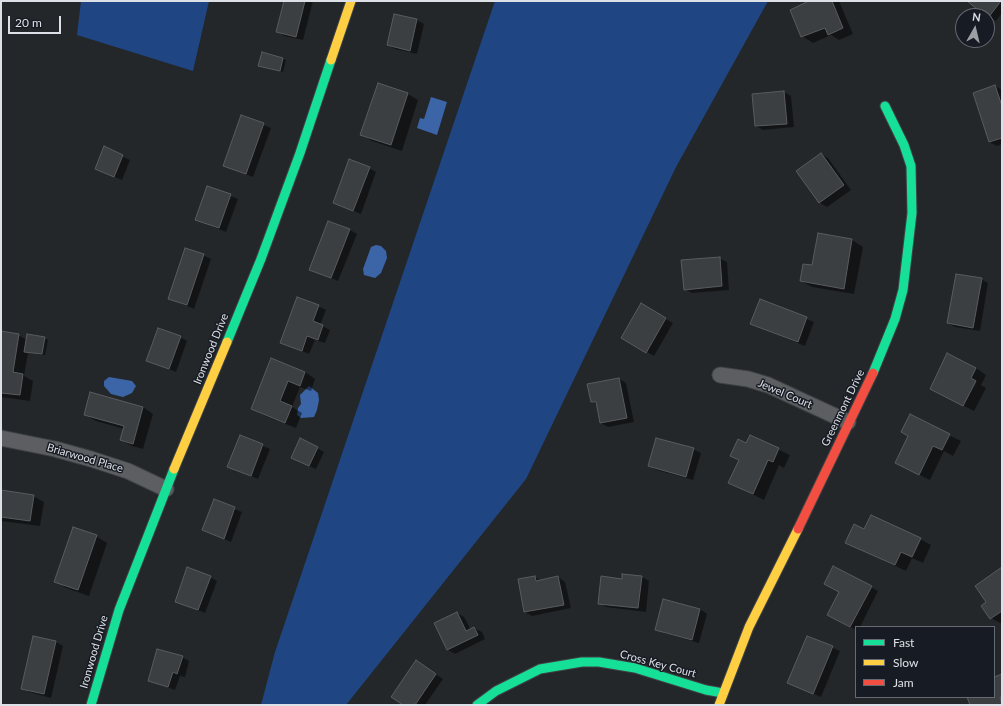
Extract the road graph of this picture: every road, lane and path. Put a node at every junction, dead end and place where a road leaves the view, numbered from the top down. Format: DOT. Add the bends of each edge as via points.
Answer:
graph roads {
  1 [pos="351,1"];
  2 [pos="885,106"];
  3 [pos="720,375"];
  4 [pos="848,422"];
  5 [pos="1,438"];
  6 [pos="166,489"];
  7 [pos="723,693"];
  8 [pos="91,705"];
  9 [pos="477,705"];
  10 [pos="719,705"];
  1 -- 6 [label="street, Ironwood Drive" via="261,259"];
  2 -- 4 [label="street, Greenmont Drive" via="911,166 912,213 909,247 903,290 895,319 867,388"];
  3 -- 4 [label="street, Jewel Court" via="768,385"];
  4 -- 7 [label="street, Greenmont Drive" via="749,628"];
  5 -- 6 [label="street, Briarwood Place" via="91,459 128,471"];
  6 -- 8 [label="street, Ironwood Drive" via="119,610"];
  7 -- 9 [label="street, Cross Key Court" via="635,668 582,662 540,669 496,691"];
  7 -- 10 [label="street, Greenmont Drive"];
}
